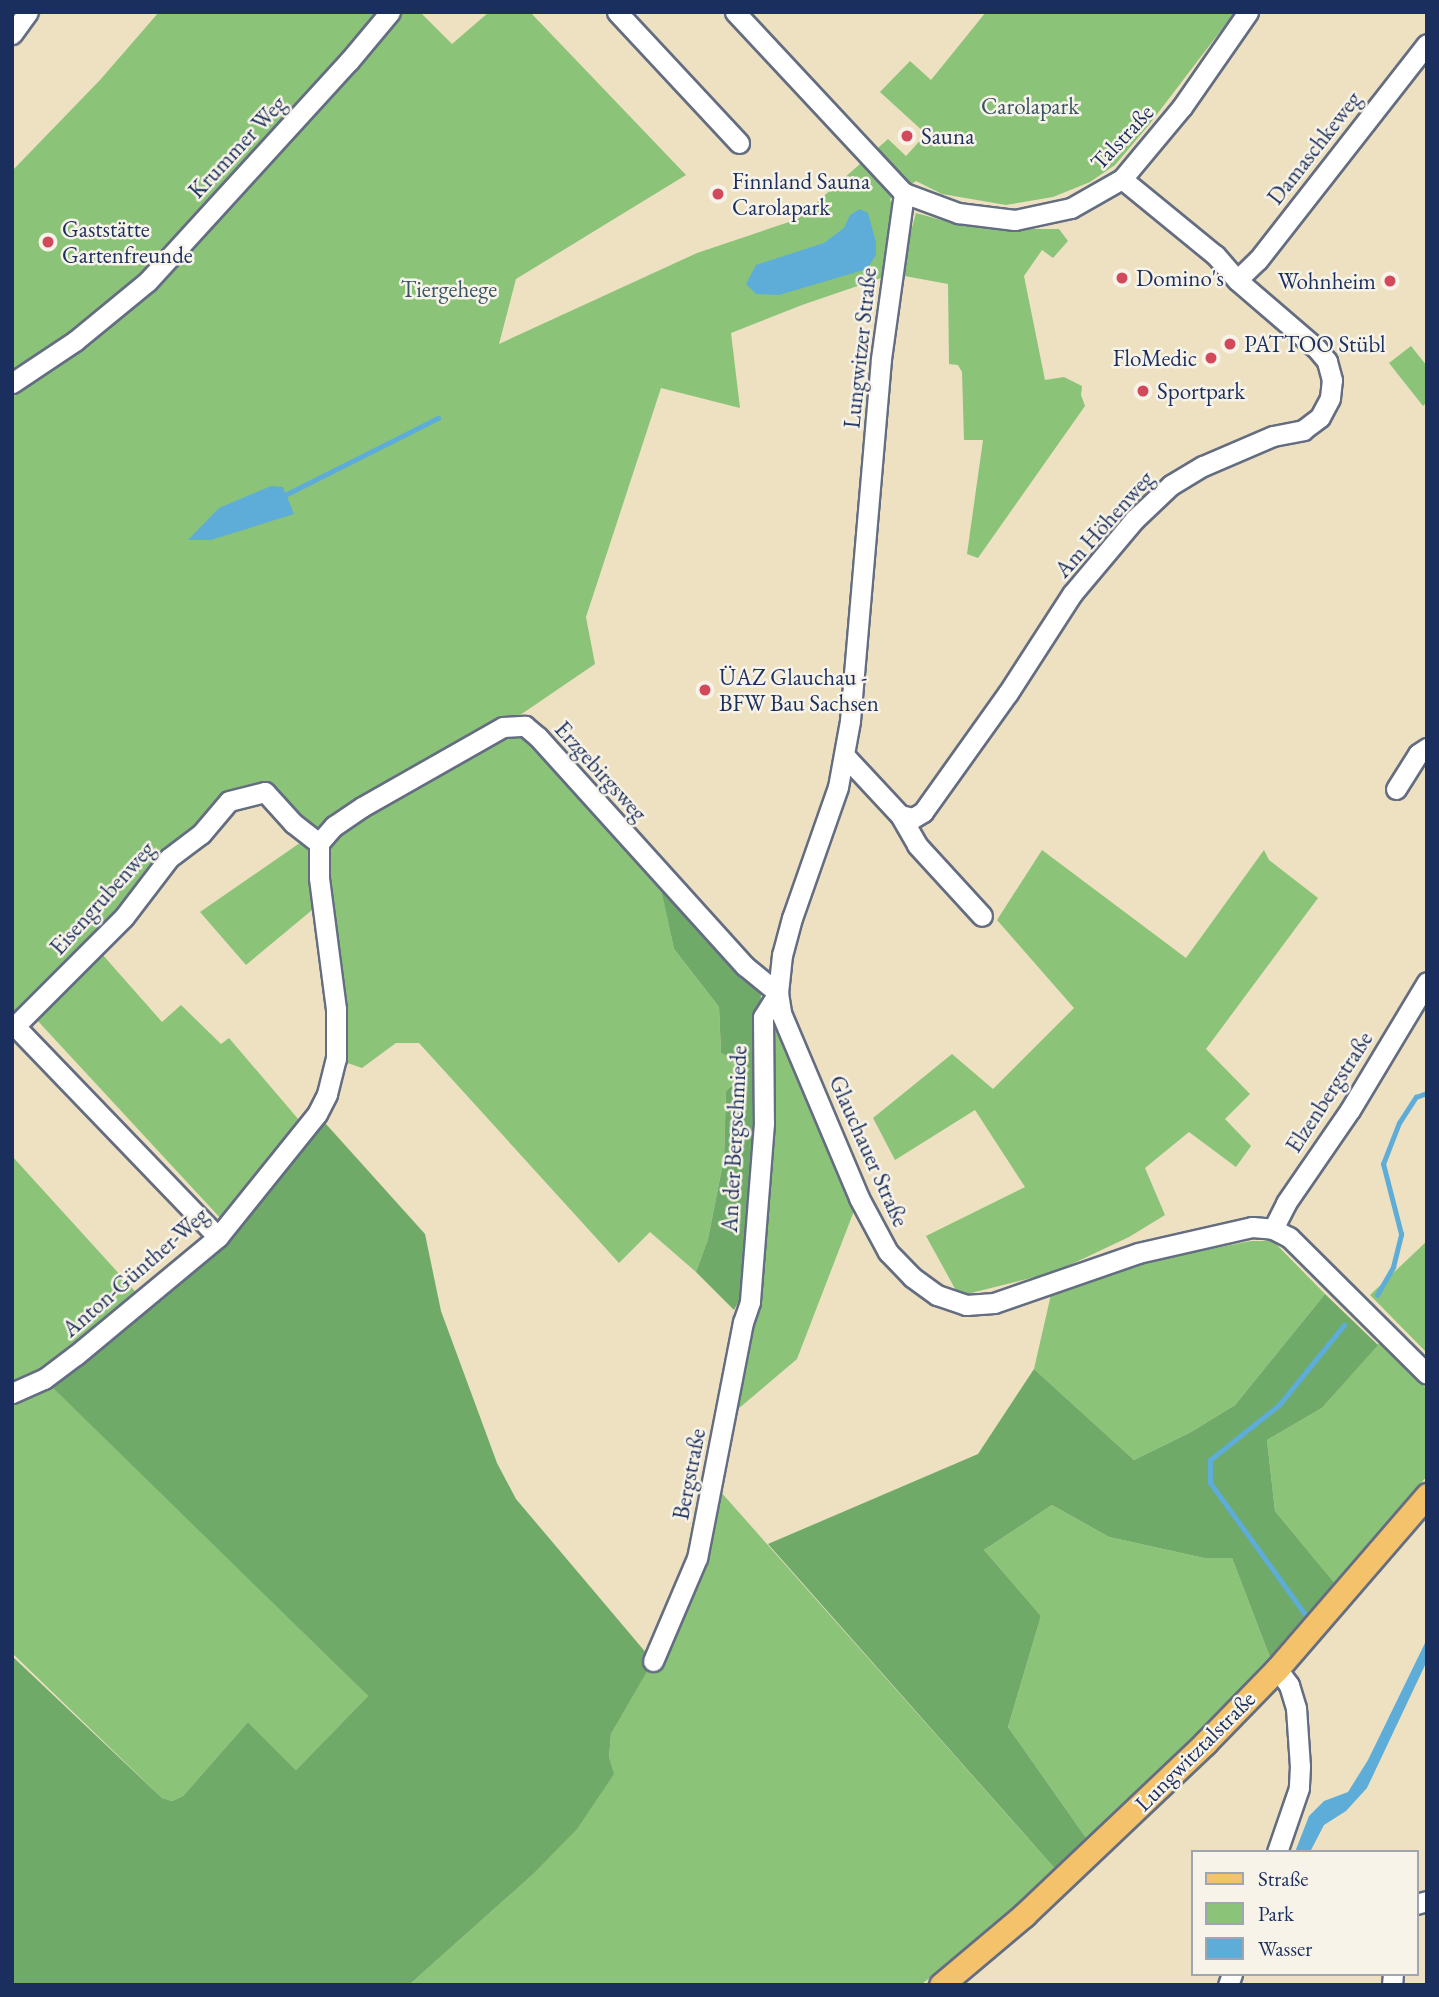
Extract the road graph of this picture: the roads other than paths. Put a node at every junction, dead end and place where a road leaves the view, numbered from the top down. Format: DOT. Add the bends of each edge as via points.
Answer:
graph roads {
  1 [pos="28,12"];
  2 [pos="390,12"];
  3 [pos="617,12"];
  4 [pos="736,12"];
  5 [pos="1248,12"];
  6 [pos="12,34"];
  7 [pos="1427,44"];
  8 [pos="739,144"];
  9 [pos="1122,179"];
  10 [pos="904,192"];
  11 [pos="1237,280"];
  12 [pos="12,383"];
  13 [pos="1427,748"];
  14 [pos="844,755"];
  15 [pos="1396,789"];
  16 [pos="900,815"];
  17 [pos="319,843"];
  18 [pos="982,916"];
  19 [pos="1427,982"];
  20 [pos="778,993"];
  21 [pos="13,1026"];
  22 [pos="1273,1229"];
  23 [pos="218,1237"];
  24 [pos="750,1290"];
  25 [pos="1427,1374"];
  26 [pos="12,1393"];
  27 [pos="1427,1495"];
  28 [pos="653,1661"];
  29 [pos="1277,1669"];
  30 [pos="1278,1850"];
  31 [pos="941,1985"];
  1 -- 6 [label="street"];
  2 -- 12 [label="street, Krummer Weg" via="148,281 75,341"];
  3 -- 8 [label="street"];
  4 -- 10 [label="street"];
  5 -- 9 [label="street, Talstraße" via="1181,107"];
  7 -- 11 [label="street, Damaschkeweg" via="1258,260"];
  9 -- 10 [label="street, Talstraße" via="1071,208 1015,220 958,213"];
  9 -- 11 [label="street, Am Höhenweg" via="1215,255"];
  10 -- 14 [label="street, Lungwitzer Straße" via="881,359"];
  11 -- 16 [label="street, Am Höhenweg" via="1327,361 1330,398 1320,417 1303,430 1273,436 1203,466 1162,493 1072,594 923,812 913,818"];
  13 -- 15 [label="street" via="1418,754"];
  14 -- 16 [label="street"];
  14 -- 20 [label="street, Glauchauer Straße" via="838,787 782,954"];
  16 -- 18 [label="street" via="917,845"];
  17 -- 20 [label="street, Erzgebirgsweg" via="334,826 373,800 503,727 525,726 745,966"];
  17 -- 21 [label="street, Eisengrubenweg" via="265,792 229,801 201,834 153,875 124,917"];
  17 -- 23 [label="street, Anton-Günther-Weg" via="319,878 336,1009 336,1059 317,1114"];
  19 -- 22 [label="street, Elzenbergstraße"];
  20 -- 22 [label="street, Glauchauer Straße" via="781,1013 859,1198 888,1252 912,1278 937,1295 966,1305 994,1303 1138,1253 1252,1227"];
  20 -- 24 [label="street, An der Bergschmiede" via="763,1017 764,1124"];
  21 -- 23 [label="street, Eisengrubenweg"];
  22 -- 25 [label="street" via="1289,1237"];
  23 -- 26 [label="street, Anton-Günther-Weg" via="76,1355 44,1379"];
  24 -- 28 [label="street, Bergstraße" via="697,1558"];
  27 -- 29 [label="main road, Lungwitztalstraße"];
  29 -- 30 [label="street" via="1289,1685 1296,1708 1300,1766 1299,1788"];
  29 -- 31 [label="main road, Lungwitztalstraße" via="1156,1791"];
}
